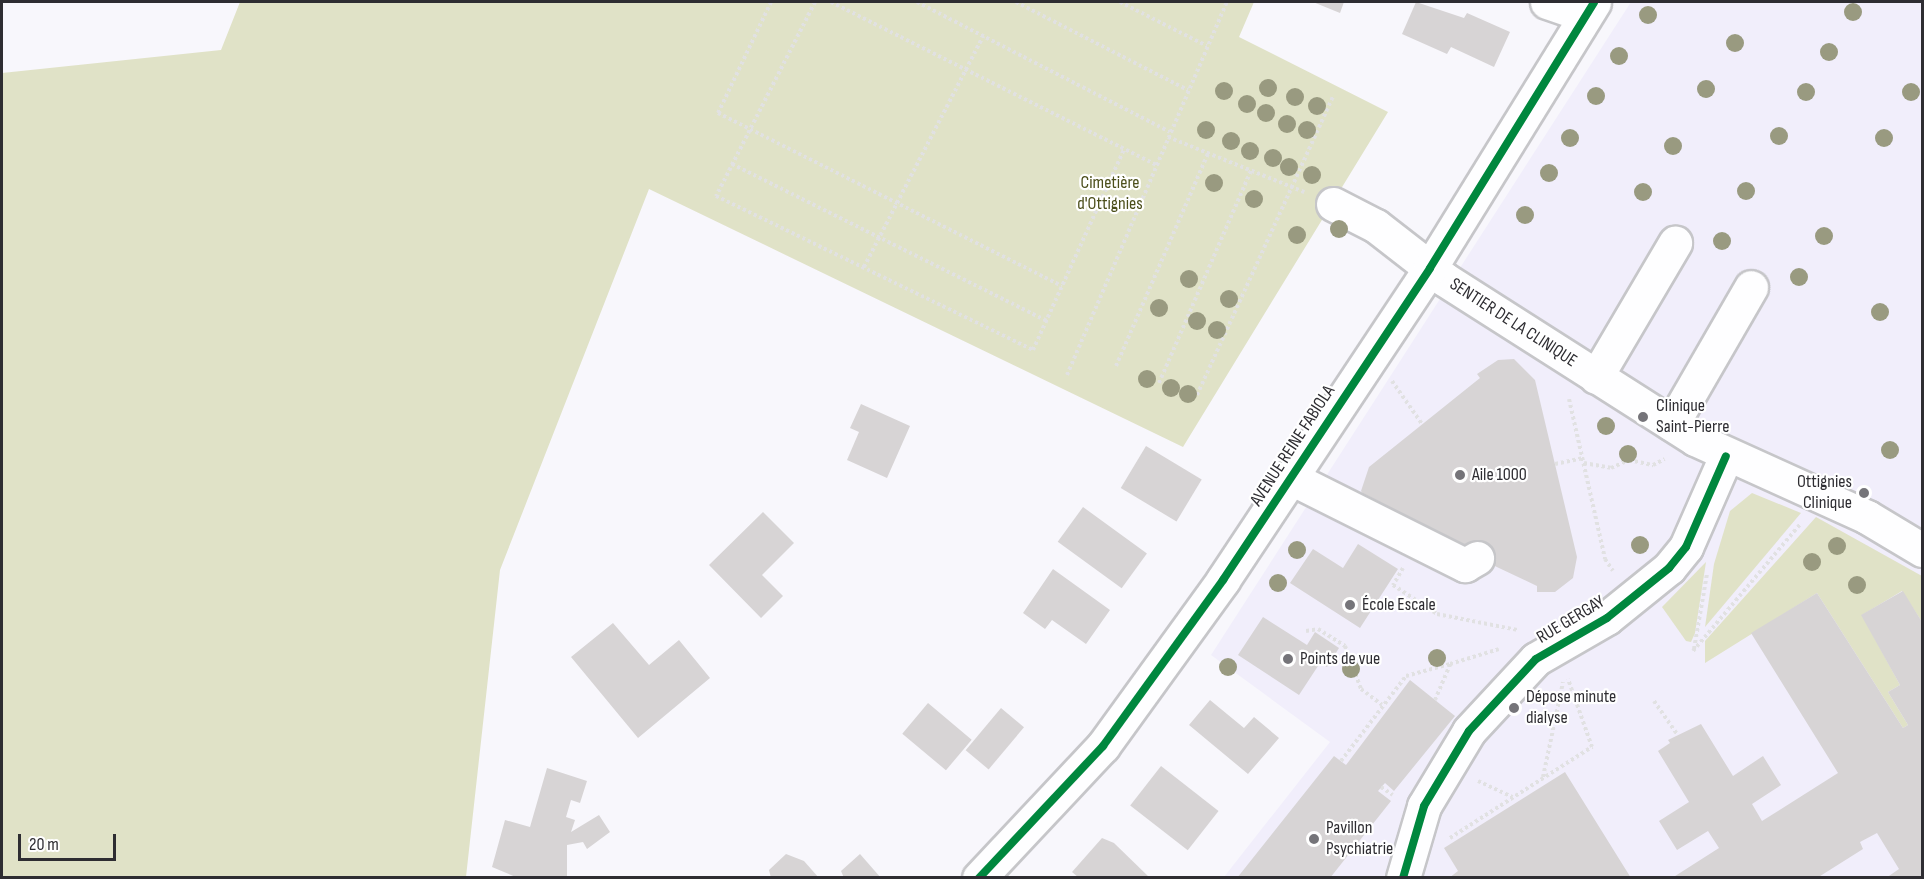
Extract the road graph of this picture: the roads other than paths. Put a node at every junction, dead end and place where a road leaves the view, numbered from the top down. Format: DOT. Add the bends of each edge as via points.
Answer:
graph roads {
  1 [pos="1547,2"];
  2 [pos="1589,8"];
  3 [pos="1333,204"];
  4 [pos="1666,238"];
  5 [pos="1430,268"];
  6 [pos="1743,282"];
  7 [pos="1580,376"];
  8 [pos="1665,429"];
  9 [pos="1726,456"];
  10 [pos="1289,477"];
  11 [pos="1923,550"];
  12 [pos="1477,558"];
  13 [pos="979,878"];
  14 [pos="1403,878"];
  1 -- 2 [label="street"];
  2 -- 5 [label="street, AVENUE REINE FABIOLA"];
  3 -- 5 [label="street, SENTIER DE LA CLINIQUE" via="1376,226"];
  4 -- 7 [label="street"];
  5 -- 7 [label="street, SENTIER DE LA CLINIQUE"];
  5 -- 10 [label="street, AVENUE REINE FABIOLA"];
  6 -- 8 [label="street"];
  7 -- 8 [label="street, SENTIER DE LA CLINIQUE"];
  8 -- 9 [label="street, SENTIER DE LA CLINIQUE"];
  9 -- 11 [label="street, SENTIER DE LA CLINIQUE" via="1800,486"];
  9 -- 14 [label="street, RUE GERGAY" via="1686,547 1669,568 1607,618 1545,639 1536,659 1469,731 1424,806"];
  10 -- 12 [label="street" via="1465,565"];
  10 -- 13 [label="street, AVENUE REINE FABIOLA" via="1223,580 1103,746"];
}
